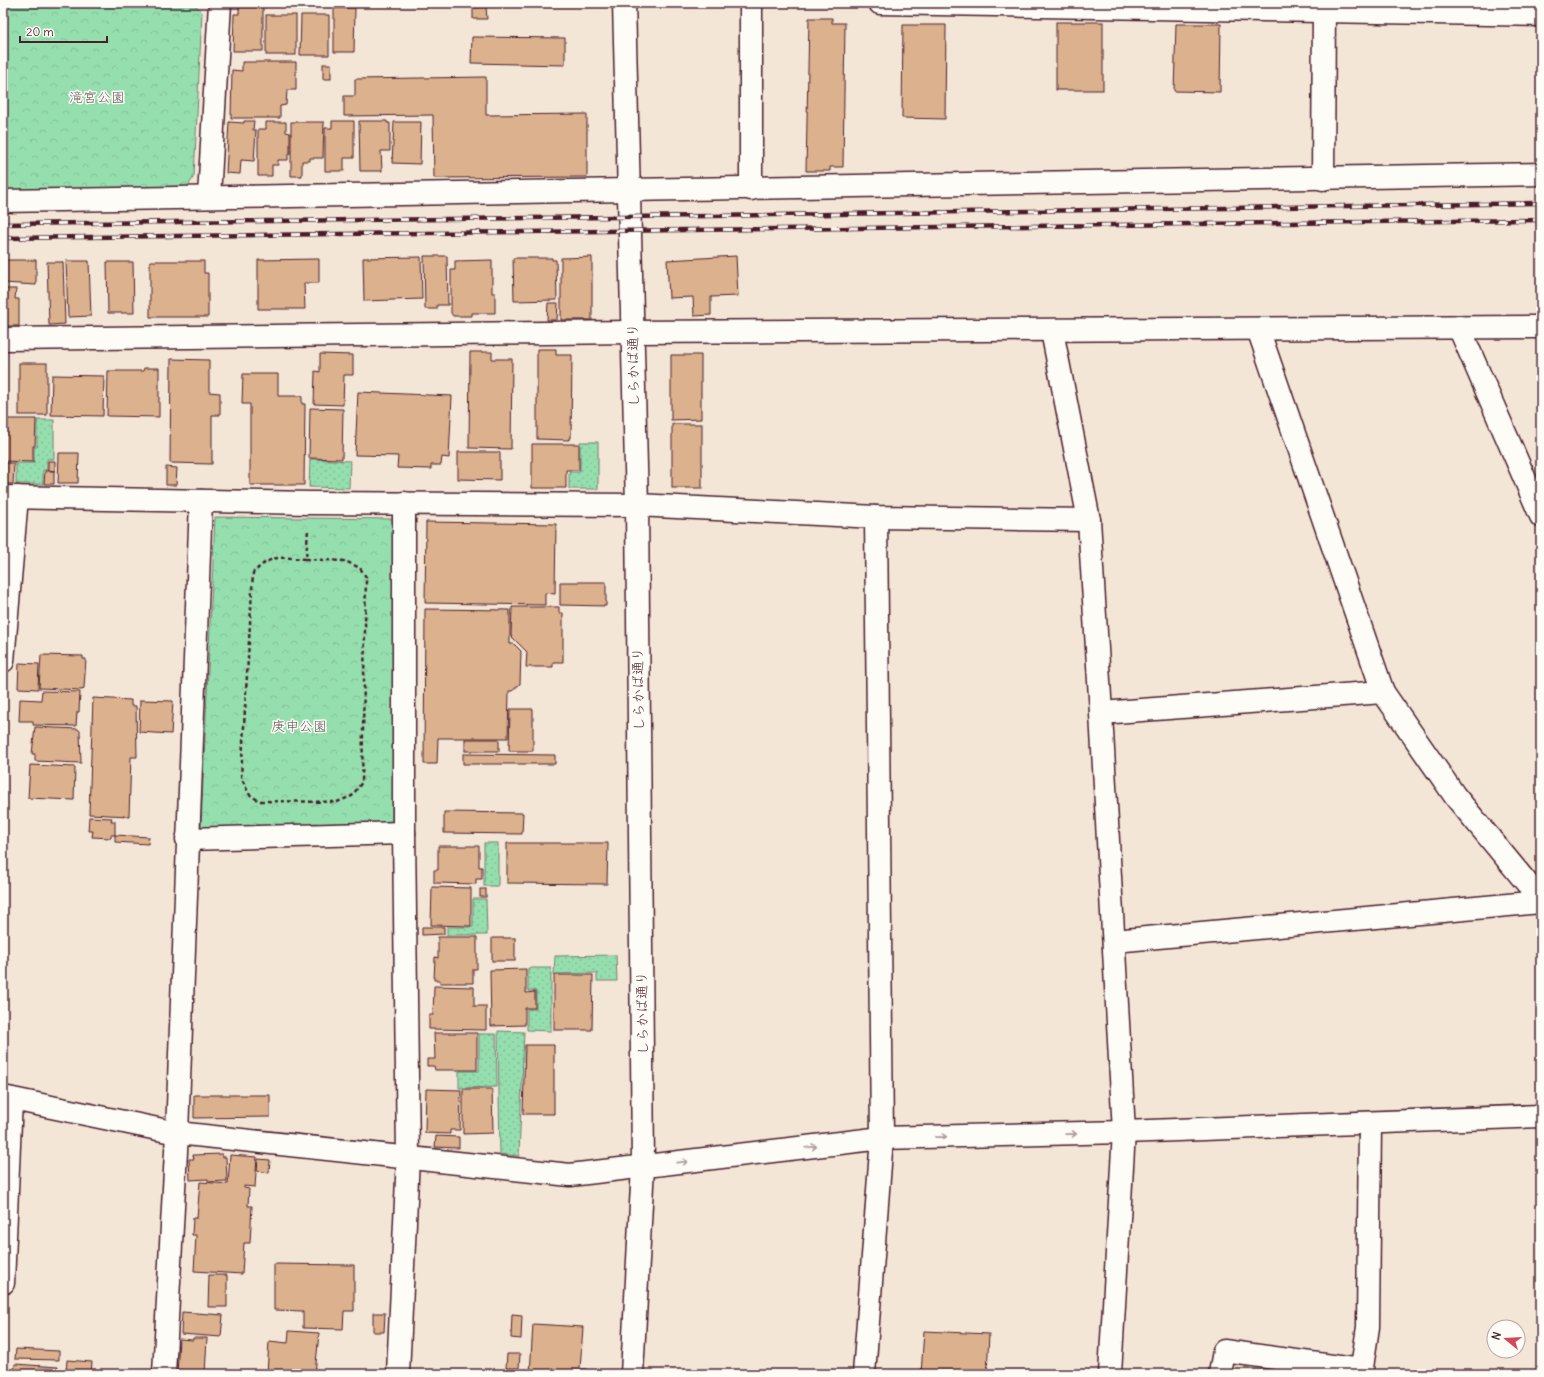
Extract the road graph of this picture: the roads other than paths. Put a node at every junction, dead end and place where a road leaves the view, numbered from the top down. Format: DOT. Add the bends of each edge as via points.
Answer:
graph roads {
  1 [pos="220,3"];
  2 [pos="624,3"];
  3 [pos="751,3"];
  4 [pos="880,3"];
  5 [pos="1324,7"];
  6 [pos="1541,15"];
  7 [pos="1541,174"];
  8 [pos="1323,179"];
  9 [pos="751,189"];
  10 [pos="629,191"];
  11 [pos="209,197"];
  12 [pos="3,201"];
  13 [pos="1541,327"];
  14 [pos="1460,328"];
  15 [pos="1258,329"];
  16 [pos="1052,331"];
  17 [pos="632,332"];
  18 [pos="3,339"];
  19 [pos="10,497"];
  20 [pos="201,501"];
  21 [pos="404,503"];
  22 [pos="637,505"];
  23 [pos="1541,516"];
  24 [pos="876,517"];
  25 [pos="1089,520"];
  26 [pos="3,661"];
  27 [pos="1383,692"];
  28 [pos="1101,713"];
  29 [pos="404,833"];
  30 [pos="187,839"];
  31 [pos="1541,901"];
  32 [pos="1114,942"];
  33 [pos="7,1098"];
  34 [pos="1541,1116"];
  35 [pos="1370,1123"];
  36 [pos="1124,1132"];
  37 [pos="177,1133"];
  38 [pos="882,1138"];
  39 [pos="408,1157"];
  40 [pos="643,1166"];
  41 [pos="3,1283"];
  42 [pos="1361,1372"];
  43 [pos="164,1374"];
  44 [pos="398,1374"];
  45 [pos="632,1374"];
  46 [pos="864,1374"];
  47 [pos="1110,1374"];
  48 [pos="1220,1374"];
  1 -- 11 [label="street"];
  2 -- 10 [label="street, しらかば通り"];
  3 -- 9 [label="street"];
  4 -- 5 [label="street"];
  5 -- 6 [label="street"];
  5 -- 8 [label="street"];
  7 -- 8 [label="street"];
  8 -- 9 [label="street"];
  9 -- 10 [label="street"];
  10 -- 11 [label="street"];
  10 -- 17 [label="street, しらかば通り"];
  11 -- 12 [label="street"];
  13 -- 14 [label="street"];
  14 -- 15 [label="street"];
  14 -- 23 [label="street"];
  15 -- 16 [label="street"];
  15 -- 27 [label="street"];
  16 -- 17 [label="street"];
  16 -- 25 [label="street"];
  17 -- 18 [label="street"];
  17 -- 22 [label="street, しらかば通り"];
  19 -- 20 [label="street"];
  19 -- 26 [label="street"];
  20 -- 21 [label="street"];
  20 -- 30 [label="street"];
  21 -- 22 [label="street"];
  21 -- 29 [label="street"];
  22 -- 24 [label="street"];
  22 -- 40 [label="street, しらかば通り"];
  24 -- 25 [label="street"];
  24 -- 38 [label="street"];
  25 -- 28 [label="street"];
  27 -- 28 [label="street"];
  27 -- 31 [label="street" via="1455,796"];
  28 -- 32 [label="street"];
  29 -- 30 [label="street"];
  29 -- 39 [label="street"];
  30 -- 37 [label="street"];
  31 -- 32 [label="street"];
  32 -- 36 [label="street"];
  33 -- 37 [label="street"];
  33 -- 41 [label="street"];
  34 -- 35 [label="street"];
  35 -- 36 [label="street"];
  35 -- 42 [label="street" via="1368,1327"];
  38 -- 36 [label="street, one-way"];
  36 -- 47 [label="street"];
  37 -- 39 [label="street"];
  37 -- 43 [label="street"];
  40 -- 38 [label="street, one-way"];
  38 -- 46 [label="street"];
  39 -- 40 [label="street" via="570,1176"];
  39 -- 44 [label="street"];
  40 -- 45 [label="street, しらかば通り"];
  42 -- 48 [label="street" via="1224,1351"];
}
